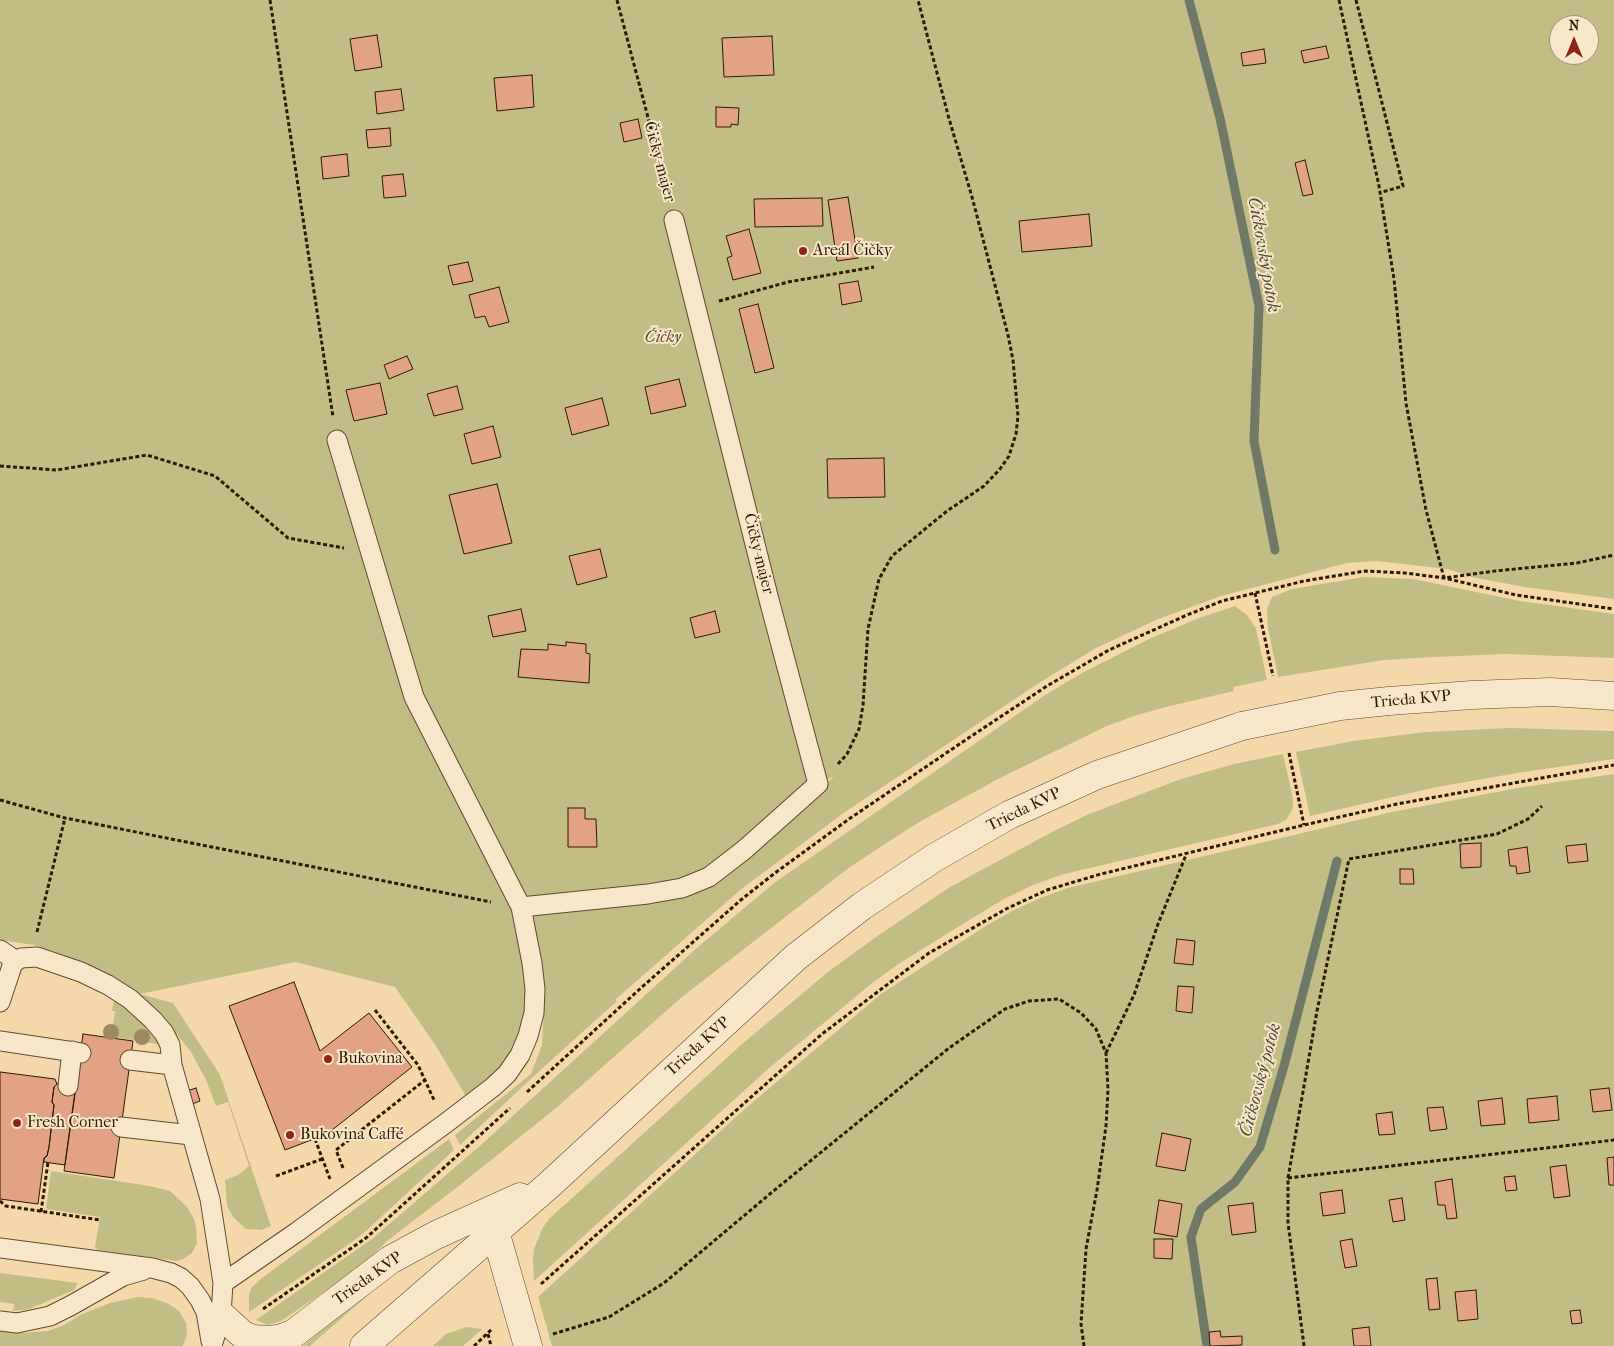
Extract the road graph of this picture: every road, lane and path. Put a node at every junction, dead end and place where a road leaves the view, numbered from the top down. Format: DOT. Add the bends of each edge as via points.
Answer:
graph roads {
  1 [pos="270,0"];
  2 [pos="617,0"];
  3 [pos="918,0"];
  4 [pos="1339,0"];
  5 [pos="1356,0"];
  6 [pos="1379,193"];
  7 [pos="674,220"];
  8 [pos="874,267"];
  9 [pos="730,298"];
  10 [pos="337,440"];
  11 [pos="0,466"];
  12 [pos="370,552"];
  13 [pos="1614,555"];
  14 [pos="1444,578"];
  15 [pos="1255,593"];
  16 [pos="1614,610"];
  17 [pos="1273,676"];
  18 [pos="1614,696"];
  19 [pos="1288,753"];
  20 [pos="1614,765"];
  21 [pos="818,784"];
  22 [pos="0,800"];
  23 [pos="1542,806"];
  24 [pos="65,818"];
  25 [pos="1304,826"];
  26 [pos="1186,855"];
  27 [pos="521,907"];
  28 [pos="7,956"];
  29 [pos="0,1002"];
  30 [pos="375,1010"];
  31 [pos="0,1042"];
  32 [pos="1106,1053"];
  33 [pos="130,1060"];
  34 [pos="172,1065"];
  35 [pos="425,1080"];
  36 [pos="68,1086"];
  37 [pos="522,1097"];
  38 [pos="515,1103"];
  39 [pos="446,1123"];
  40 [pos="121,1127"];
  41 [pos="191,1136"];
  42 [pos="315,1138"];
  43 [pos="1614,1140"];
  44 [pos="461,1154"];
  45 [pos="322,1159"];
  46 [pos="48,1162"];
  47 [pos="327,1171"];
  48 [pos="346,1174"];
  49 [pos="276,1176"];
  50 [pos="1288,1178"];
  51 [pos="549,1184"];
  52 [pos="0,1201"];
  53 [pos="41,1212"];
  54 [pos="100,1220"];
  55 [pos="496,1231"];
  56 [pos="0,1248"];
  57 [pos="152,1268"];
  58 [pos="223,1283"];
  59 [pos="516,1306"];
  60 [pos="261,1310"];
  61 [pos="221,1315"];
  62 [pos="0,1320"];
  63 [pos="488,1334"];
  64 [pos="527,1345"];
  65 [pos="212,1346"];
  66 [pos="364,1346"];
  67 [pos="491,1346"];
  68 [pos="1084,1346"];
  69 [pos="1304,1346"];
  1 -- 10 [label="path"];
  2 -- 7 [label="path, Čičky-majer"];
  3 -- 21 [label="path" via="1008,335 1017,392 1016,434 1009,456 984,486 892,556 879,579 868,629 859,729 848,754"];
  4 -- 6 [label="path"];
  5 -- 6 [label="path" via="1403,186"];
  6 -- 14 [label="path" via="1394,279 1406,403 1426,510"];
  7 -- 21 [label="lane, Čičky-majer"];
  8 -- 9 [label="path" via="788,282"];
  10 -- 12 [label="lane"];
  11 -- 12 [label="path" via="57,470 147,455 215,476 288,538"];
  12 -- 27 [label="lane" via="414,698"];
  13 -- 14 [label="path" via="1577,563"];
  14 -- 15 [label="path" via="1365,570"];
  14 -- 16 [label="path" via="1516,595"];
  15 -- 17 [label="path"];
  15 -- 37 [label="path" via="1187,614 1109,650 1047,686 866,808 742,899"];
  18 -- 51 [label="street, Trieda KVP, bridge" via="1550,692 1340,706 1242,726 1097,775 1010,815 926,863 862,906 796,958"];
  19 -- 25 [label="path"];
  20 -- 25 [label="path" via="1397,804"];
  21 -- 27 [label="lane" via="709,877 682,888 648,894"];
  22 -- 24 [label="path"];
  23 -- 50 [label="path" via="1528,819 1497,834 1350,859 1317,1010"];
  24 -- 27 [label="path"];
  24 -- 28 [label="path" via="34,945"];
  25 -- 26 [label="path"];
  26 -- 32 [label="path" via="1134,995"];
  26 -- 59 [label="path" via="1047,890 1006,909 929,953 822,1034"];
  27 -- 39 [label="lane" via="535,989 534,1013 528,1036 507,1074"];
  28 -- 29 [label="lane"];
  28 -- 34 [label="lane" via="50,960 108,985 130,999 164,1033 170,1045"];
  30 -- 35 [label="path" via="418,1065"];
  31 -- 36 [label="lane" via="77,1052"];
  32 -- 64 [label="path" via="1096,1029 1081,1013 1059,999 1028,1001 1005,1008 949,1048 664,1283 609,1316"];
  32 -- 68 [label="path" via="1106,1126 1086,1249 1081,1324"];
  33 -- 34 [label="lane"];
  34 -- 41 [label="lane"];
  35 -- 39 [label="path"];
  35 -- 48 [label="path" via="336,1150"];
  38 -- 44 [label="path"];
  39 -- 44 [label="path"];
  39 -- 58 [label="lane"];
  40 -- 41 [label="lane"];
  41 -- 58 [label="lane" via="210,1199"];
  42 -- 45 [label="path"];
  43 -- 50 [label="path"];
  44 -- 60 [label="path" via="366,1238"];
  45 -- 47 [label="path"];
  45 -- 49 [label="path"];
  46 -- 53 [label="path"];
  50 -- 69 [label="path" via="1288,1224"];
  51 -- 55 [label="street, Trieda KVP"];
  51 -- 61 [label="street, Trieda KVP" via="436,1235 390,1260 293,1334 269,1340 253,1339 243,1335"];
  52 -- 53 [label="path" via="6,1206"];
  53 -- 54 [label="path"];
  55 -- 59 [label="street"];
  55 -- 66 [label="street, Trieda KVP"];
  56 -- 57 [label="lane"];
  57 -- 62 [label="lane" via="123,1276 50,1316 17,1323"];
  57 -- 65 [label="lane" via="181,1278 190,1286 206,1312"];
  58 -- 61 [label="lane"];
  59 -- 64 [label="street"];
  61 -- 65 [label="lane"];
  63 -- 67 [label="path"];
}
